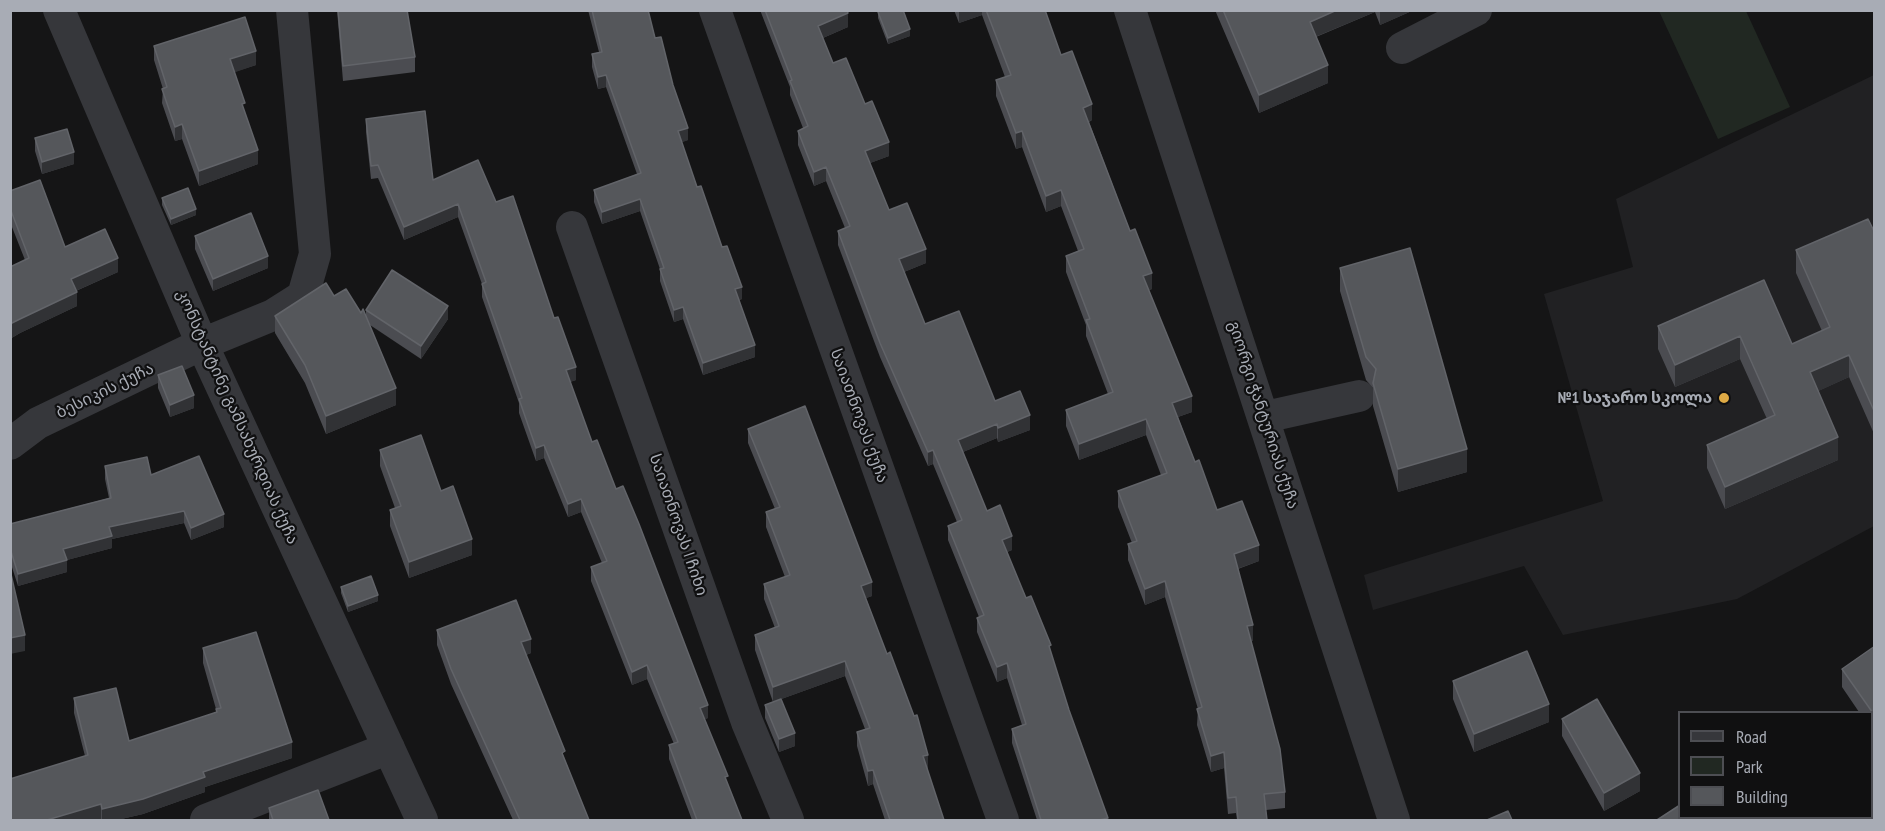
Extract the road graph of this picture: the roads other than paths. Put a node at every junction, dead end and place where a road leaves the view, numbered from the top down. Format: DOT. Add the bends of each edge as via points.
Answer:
graph roads {
  1 [pos="59,10"];
  2 [pos="292,10"];
  3 [pos="715,10"];
  4 [pos="1130,10"];
  5 [pos="1476,10"];
  6 [pos="1402,48"];
  7 [pos="573,227"];
  8 [pos="202,344"];
  9 [pos="1359,396"];
  10 [pos="1265,417"];
  11 [pos="10,444"];
  12 [pos="389,748"];
  13 [pos="206,820"];
  14 [pos="422,820"];
  15 [pos="788,820"];
  16 [pos="1003,820"];
  17 [pos="1394,820"];
  1 -- 8 [label="street, კონსტანტინე გამსახურდიას ქუჩა"];
  2 -- 8 [label="street, ბესიკის ქუჩა" via="315,254 303,296 273,315"];
  3 -- 16 [label="street, საიათნოვას ქუჩა"];
  4 -- 10 [label="street, გიორგი ჭანტურიას ქუჩა"];
  5 -- 6 [label="street"];
  7 -- 15 [label="street, საიათნოვას I ჩიხი" via="747,722"];
  8 -- 11 [label="street, ბესიკის ქუჩა" via="38,423"];
  8 -- 12 [label="street, კონსტანტინე გამსახურდიას ქუჩა"];
  9 -- 10 [label="street"];
  10 -- 17 [label="street, გიორგი ჭანტურიას ქუჩა" via="1322,605"];
  12 -- 13 [label="street"];
  12 -- 14 [label="street, კონსტანტინე გამსახურდიას ქუჩა"];
}
